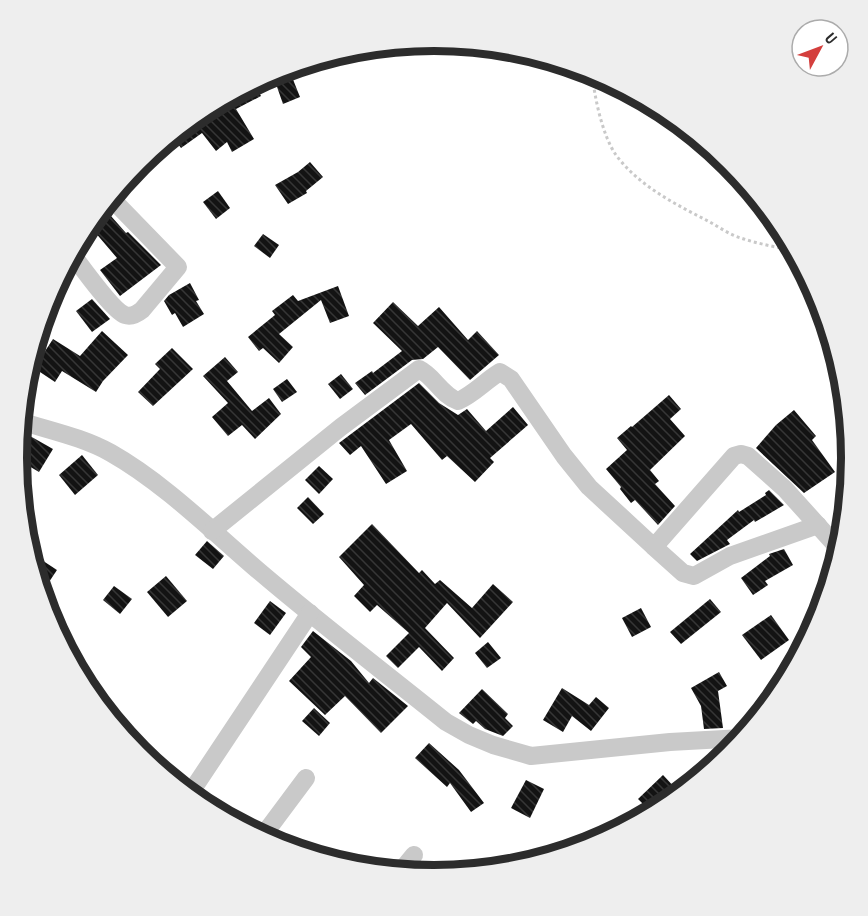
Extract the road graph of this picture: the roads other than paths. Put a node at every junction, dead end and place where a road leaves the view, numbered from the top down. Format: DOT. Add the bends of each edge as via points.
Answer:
graph roads {
  1 [pos="116,204"];
  2 [pos="78,261"];
  3 [pos="29,424"];
  4 [pos="818,525"];
  5 [pos="212,531"];
  6 [pos="832,541"];
  7 [pos="654,547"];
  8 [pos="310,613"];
  9 [pos="729,739"];
  10 [pos="306,778"];
  11 [pos="194,787"];
  12 [pos="268,829"];
  13 [pos="414,855"];
  14 [pos="407,864"];
  1 -- 2 [label="street" via="178,267 142,310 129,316 114,306"];
  3 -- 5 [label="street" via="67,434 110,453 156,484"];
  4 -- 6 [label="street"];
  4 -- 7 [label="street" via="730,556 694,576 683,573"];
  4 -- 7 [label="street" via="748,456 738,454"];
  5 -- 7 [label="street" via="421,369 458,401 500,372 511,379 589,487"];
  5 -- 8 [label="street"];
  8 -- 9 [label="street" via="446,722 492,745 531,756"];
  8 -- 11 [label="street"];
  10 -- 12 [label="street"];
  13 -- 14 [label="street"];
}
